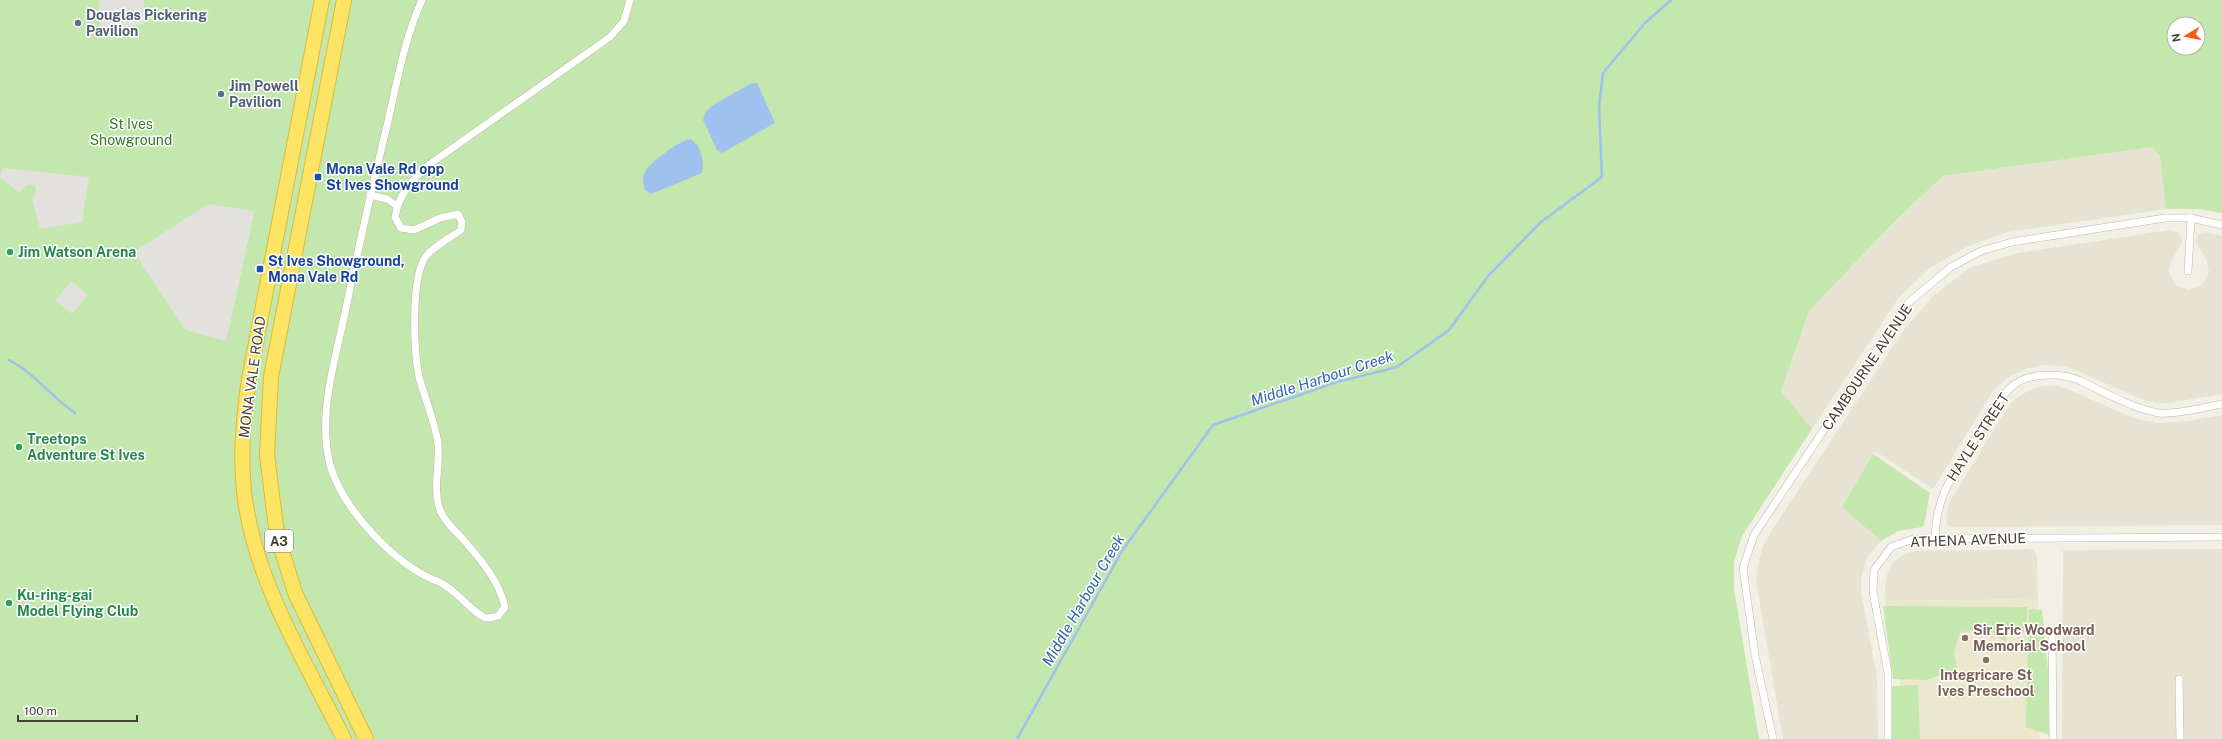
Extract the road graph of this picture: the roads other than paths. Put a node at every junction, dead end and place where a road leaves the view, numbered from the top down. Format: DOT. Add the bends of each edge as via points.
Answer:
graph roads {
  1 [pos="322,0"];
  2 [pos="344,0"];
  3 [pos="422,0"];
  4 [pos="630,0"];
  5 [pos="370,195"];
  6 [pos="397,206"];
  7 [pos="2191,218"];
  8 [pos="2222,225"];
  9 [pos="2188,271"];
  10 [pos="2222,404"];
  11 [pos="2222,537"];
  12 [pos="1935,539"];
  13 [pos="2052,632"];
  14 [pos="2179,679"];
  15 [pos="344,739"];
  16 [pos="366,739"];
  17 [pos="1773,739"];
  18 [pos="1888,739"];
  19 [pos="2053,739"];
  20 [pos="2180,739"];
  1 -- 15 [label="highway, MONA VALE ROAD / A3" via="249,379 243,421 243,474 253,541 265,579"];
  2 -- 16 [label="highway, MONA VALE ROAD / A3" via="271,377 267,455 277,535 295,592"];
  3 -- 5 [label="street" via="410,34"];
  4 -- 6 [label="street" via="624,21 610,37 430,164 414,177"];
  5 -- 6 [label="street" via="387,199"];
  5 -- 6 [label="street" via="330,381 326,437 330,465 340,488 361,519 385,547 415,571 450,587 474,610 487,618 498,616 505,607 501,590 439,508 436,488 438,444 419,374 416,353 419,270 426,256 461,230 462,222 458,214 451,214 414,230 400,228 395,217"];
  7 -- 8 [label="street, CAMBOURNE AVENUE"];
  7 -- 9 [label="street"];
  7 -- 17 [label="street, CAMBOURNE AVENUE" via="2165,218 2012,242 1981,251 1951,267 1908,303 1754,535 1744,568 1755,655"];
  10 -- 12 [label="street, HAYLE STREET" via="2161,414 2110,397 2079,380 2053,374 2031,377 2010,388 1988,417 1944,492 1936,516"];
  11 -- 12 [label="street, ATHENA AVENUE"];
  12 -- 18 [label="street, ATHENA AVENUE" via="1913,539 1891,547 1874,570 1873,592 1888,673"];
  13 -- 19 [label="street"];
  14 -- 20 [label="street"];
}
